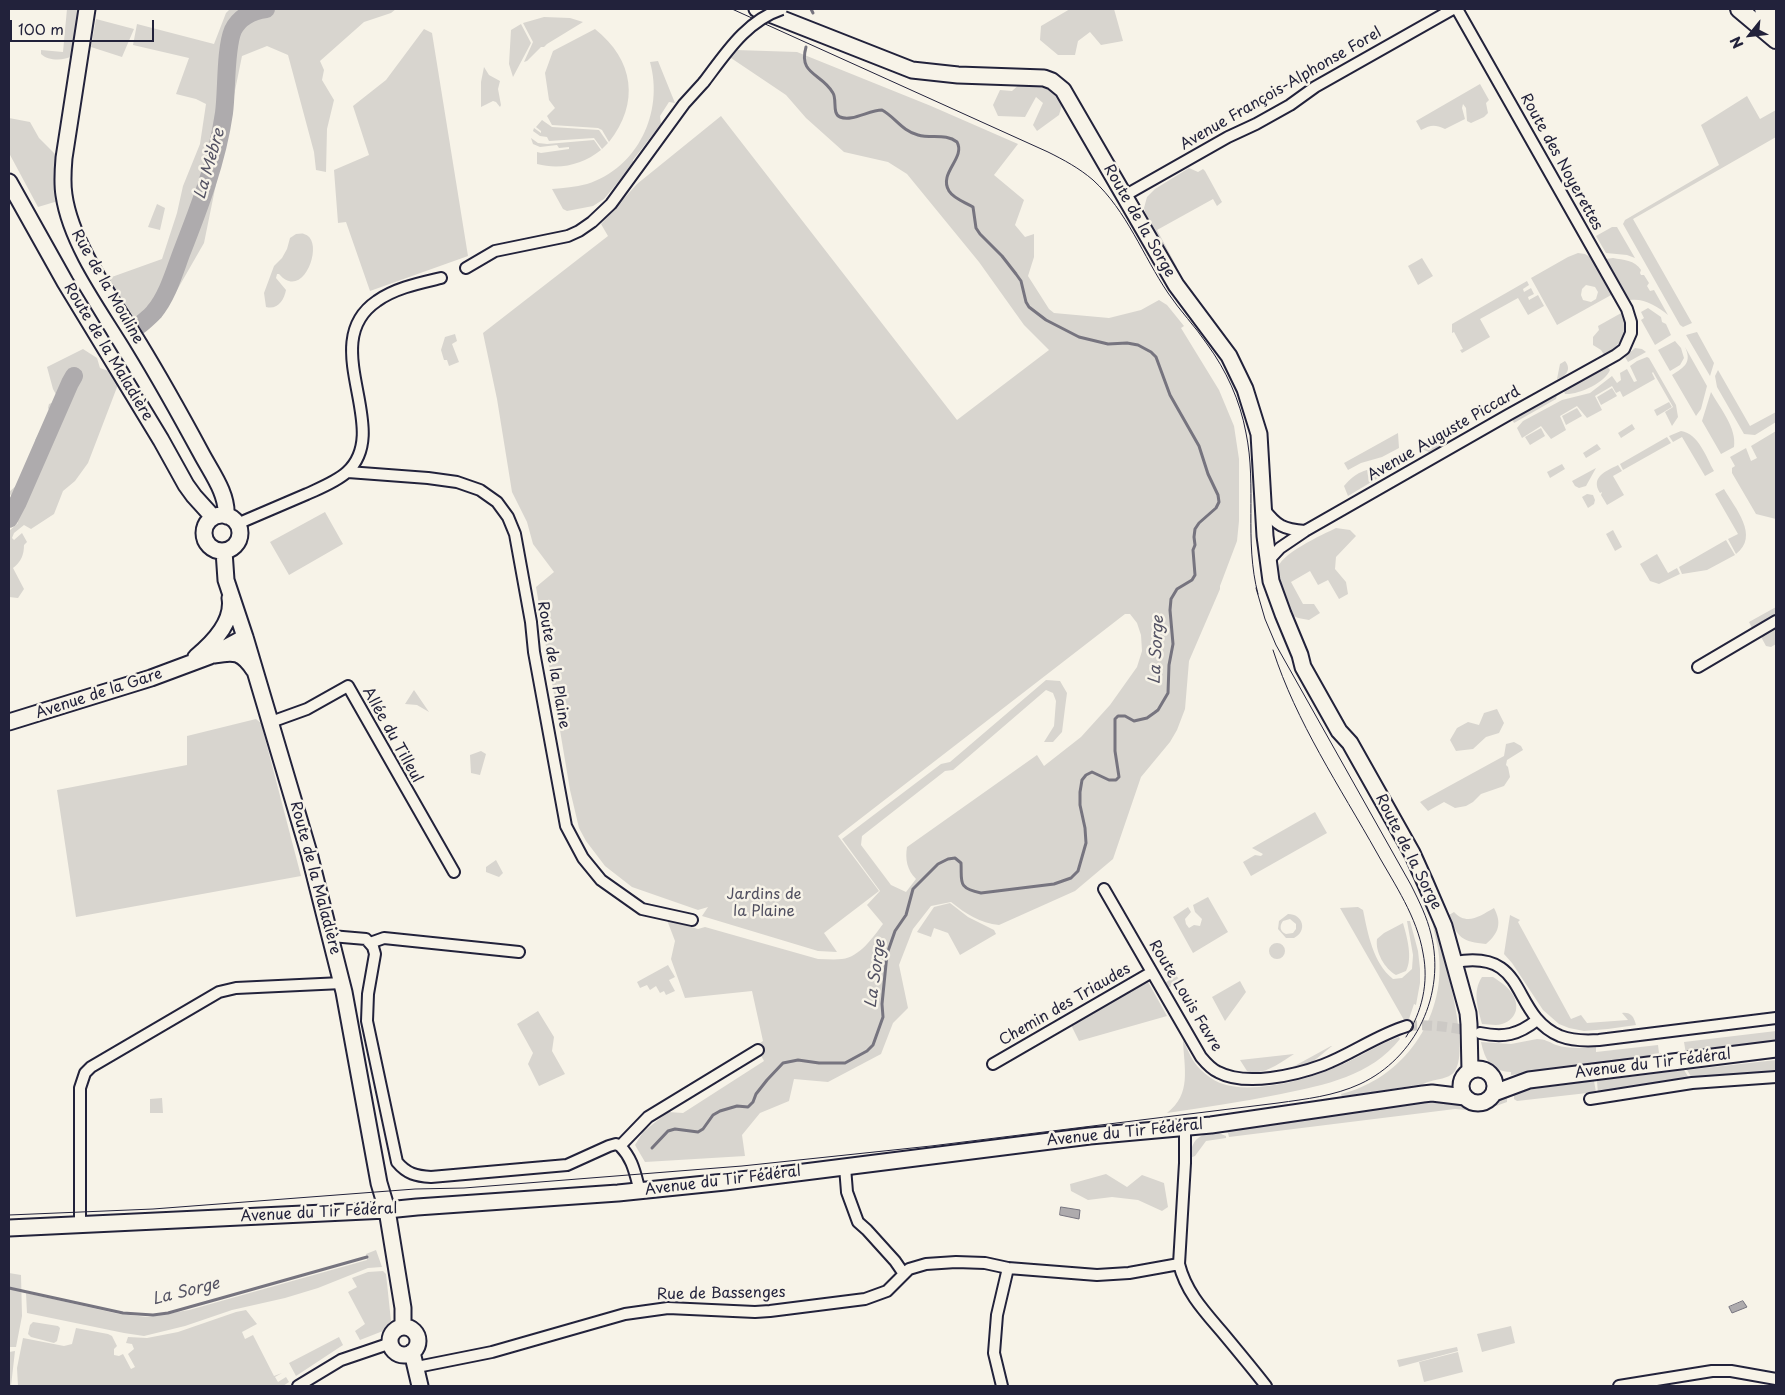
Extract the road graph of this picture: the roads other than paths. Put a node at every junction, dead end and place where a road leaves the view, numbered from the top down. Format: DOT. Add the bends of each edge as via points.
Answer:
graph roads {
  1 [pos="87,9"];
  2 [pos="758,9"];
  3 [pos="782,9"];
  4 [pos="1453,9"];
  5 [pos="1457,9"];
  6 [pos="1739,9"];
  7 [pos="1763,9"];
  8 [pos="1776,21"];
  9 [pos="1776,40"];
  10 [pos="9,182"];
  11 [pos="1124,196"];
  12 [pos="466,268"];
  13 [pos="441,278"];
  14 [pos="1631,333"];
  15 [pos="348,472"];
  16 [pos="1263,509"];
  17 [pos="226,519"];
  18 [pos="1305,531"];
  19 [pos="224,551"];
  20 [pos="1268,561"];
  21 [pos="226,580"];
  22 [pos="1776,621"];
  23 [pos="245,637"];
  24 [pos="210,656"];
  25 [pos="189,663"];
  26 [pos="1698,667"];
  27 [pos="256,673"];
  28 [pos="9,722"];
  29 [pos="271,722"];
  30 [pos="454,872"];
  31 [pos="1104,889"];
  32 [pos="692,920"];
  33 [pos="330,936"];
  34 [pos="370,943"];
  35 [pos="519,952"];
  36 [pos="1455,962"];
  37 [pos="1152,972"];
  38 [pos="342,983"];
  39 [pos="1776,1018"];
  40 [pos="1538,1020"];
  41 [pos="1407,1026"];
  42 [pos="1475,1028"];
  43 [pos="1776,1048"];
  44 [pos="758,1050"];
  45 [pos="992,1064"];
  46 [pos="1489,1073"];
  47 [pos="1466,1075"];
  48 [pos="1776,1077"];
  49 [pos="1529,1080"];
  50 [pos="1432,1093"];
  51 [pos="1494,1093"];
  52 [pos="1465,1097"];
  53 [pos="1590,1099"];
  54 [pos="1185,1126"];
  55 [pos="620,1146"];
  56 [pos="845,1167"];
  57 [pos="640,1191"];
  58 [pos="386,1210"];
  59 [pos="80,1226"];
  60 [pos="9,1228"];
  61 [pos="1179,1264"];
  62 [pos="1008,1268"];
  63 [pos="904,1274"];
  64 [pos="403,1327"];
  65 [pos="391,1343"];
  66 [pos="412,1352"];
  67 [pos="416,1367"];
  68 [pos="1776,1379"];
  69 [pos="310,1383"];
  70 [pos="298,1386"];
  71 [pos="420,1386"];
  72 [pos="1002,1386"];
  73 [pos="1266,1386"];
  74 [pos="1619,1386"];
  1 -- 17 [label="main road, Rue de la Mouline" via="64,158 67,212 86,255 180,413 220,490"];
  2 -- 11 [label="main road, Route de la Sorge" via="912,70 1052,81 1063,90"];
  3 -- 12 [label="street, bridge" via="762,18 731,45 611,204 592,222 568,236 495,251"];
  4 -- 11 [label="street, Avenue François-Alphonse Forel" via="1315,87 1290,105"];
  5 -- 14 [label="street, Route des Noyerettes" via="1627,309"];
  6 -- 9 [label="main road"];
  7 -- 8 [label="main road"];
  10 -- 17 [label="main road, Route de la Maladière" via="186,485 194,496"];
  11 -- 16 [label="main road, Route de la Sorge" via="1177,288 1217,337 1238,374 1259,434"];
  13 -- 15 [label="street" via="379,299 359,319 352,335 352,354 363,432 358,455"];
  14 -- 18 [label="street, Avenue Auguste Piccard" via="1624,349 1607,361"];
  15 -- 17 [label="street" via="329,484"];
  15 -- 32 [label="street, Route de la Plaine" via="457,482 480,490 497,502 515,534 566,826 583,858 602,880 642,909"];
  16 -- 18 [label="street" via="1278,526"];
  16 -- 20 [label="main road, Route de la Sorge"];
  17 -- 19 [label="main road" via="240,530 235,546"];
  17 -- 19 [label="main road" via="206,525 204,535 214,549"];
  18 -- 20 [label="street, Avenue Auguste Piccard" via="1280,548"];
  19 -- 21 [label="main road, Route de la Maladière"];
  20 -- 36 [label="main road, Route de la Sorge" via="1271,581 1290,634 1345,726 1350,743 1412,853 1444,926"];
  21 -- 23 [label="main road, Route de la Maladière"];
  21 -- 25 [label="main road, Avenue de la Gare" via="231,606 224,628"];
  22 -- 26 [label="street"];
  23 -- 24 [label="main road, Avenue de la Gare"];
  23 -- 27 [label="main road, Route de la Maladière"];
  24 -- 25 [label="main road, Avenue de la Gare"];
  24 -- 27 [label="main road, Avenue de la Gare" via="229,652 237,654 247,659"];
  25 -- 28 [label="main road, Avenue de la Gare"];
  27 -- 29 [label="main road, Route de la Maladière"];
  29 -- 30 [label="street, Allée du Tilleul" via="306,709 348,686"];
  29 -- 33 [label="main road, Route de la Maladière"];
  31 -- 37 [label="street, Route Louis Favre"];
  33 -- 34 [label="street" via="366,939"];
  33 -- 38 [label="main road, Route de la Maladière"];
  34 -- 35 [label="street" via="384,938"];
  34 -- 55 [label="street" via="375,954 367,1012 394,1151 403,1170 431,1177 567,1165 609,1146"];
  36 -- 40 [label="street" via="1480,960 1499,966"];
  36 -- 42 [label="main road, Route de la Sorge"];
  37 -- 41 [label="street, Route Louis Favre" via="1201,1057 1226,1076 1258,1078 1305,1071"];
  37 -- 45 [label="street, Chemin des Triaudes"];
  38 -- 58 [label="main road, Route de la Maladière"];
  38 -- 59 [label="street" via="236,988 218,992 91,1067 80,1088"];
  39 -- 40 [label="street" via="1584,1041 1560,1036"];
  40 -- 42 [label="street" via="1517,1033 1493,1036"];
  42 -- 46 [label="main road, Route de la Sorge"];
  42 -- 47 [label="main road, Route de la Sorge"];
  43 -- 49 [label="main road, Avenue du Tir Fédéral"];
  44 -- 55 [label="street" via="648,1117"];
  46 -- 47 [label="main road" via="1477,1069"];
  46 -- 49 [label="main road, Avenue du Tir Fédéral"];
  46 -- 51 [label="main road" via="1495,1082"];
  47 -- 50 [label="main road, Avenue du Tir Fédéral"];
  47 -- 52 [label="main road" via="1461,1086"];
  48 -- 53 [label="street" via="1692,1083"];
  49 -- 51 [label="main road, Avenue du Tir Fédéral"];
  50 -- 52 [label="main road, Avenue du Tir Fédéral"];
  50 -- 54 [label="main road, Avenue du Tir Fédéral"];
  51 -- 52 [label="main road" via="1489,1100 1480,1103"];
  54 -- 56 [label="main road, Avenue du Tir Fédéral"];
  54 -- 61 [label="street"];
  55 -- 57 [label="street" via="634,1168"];
  56 -- 57 [label="main road, Avenue du Tir Fédéral"];
  56 -- 63 [label="street" via="848,1192 858,1222"];
  57 -- 58 [label="main road, Avenue du Tir Fédéral"];
  58 -- 59 [label="main road, Avenue du Tir Fédéral"];
  58 -- 64 [label="main road, Route de la Maladière" via="403,1308"];
  59 -- 60 [label="main road, Avenue du Tir Fédéral"];
  61 -- 62 [label="street, Rue de Bassenges" via="1097,1275"];
  61 -- 73 [label="street" via="1191,1294"];
  62 -- 63 [label="street, Rue de Bassenges" via="956,1262 926,1264"];
  62 -- 72 [label="street" via="994,1353"];
  63 -- 67 [label="street, Rue de Bassenges" via="887,1291 851,1302 762,1312 668,1308 625,1314 492,1352"];
  64 -- 65 [label="main road" via="393,1332"];
  64 -- 66 [label="main road" via="412,1329 417,1336 417,1345"];
  65 -- 66 [label="main road" via="399,1353"];
  65 -- 69 [label="street" via="340,1360"];
  66 -- 67 [label="main road"];
  67 -- 71 [label="main road"];
  68 -- 74 [label="street" via="1712,1371"];
  69 -- 70 [label="street"];
}
